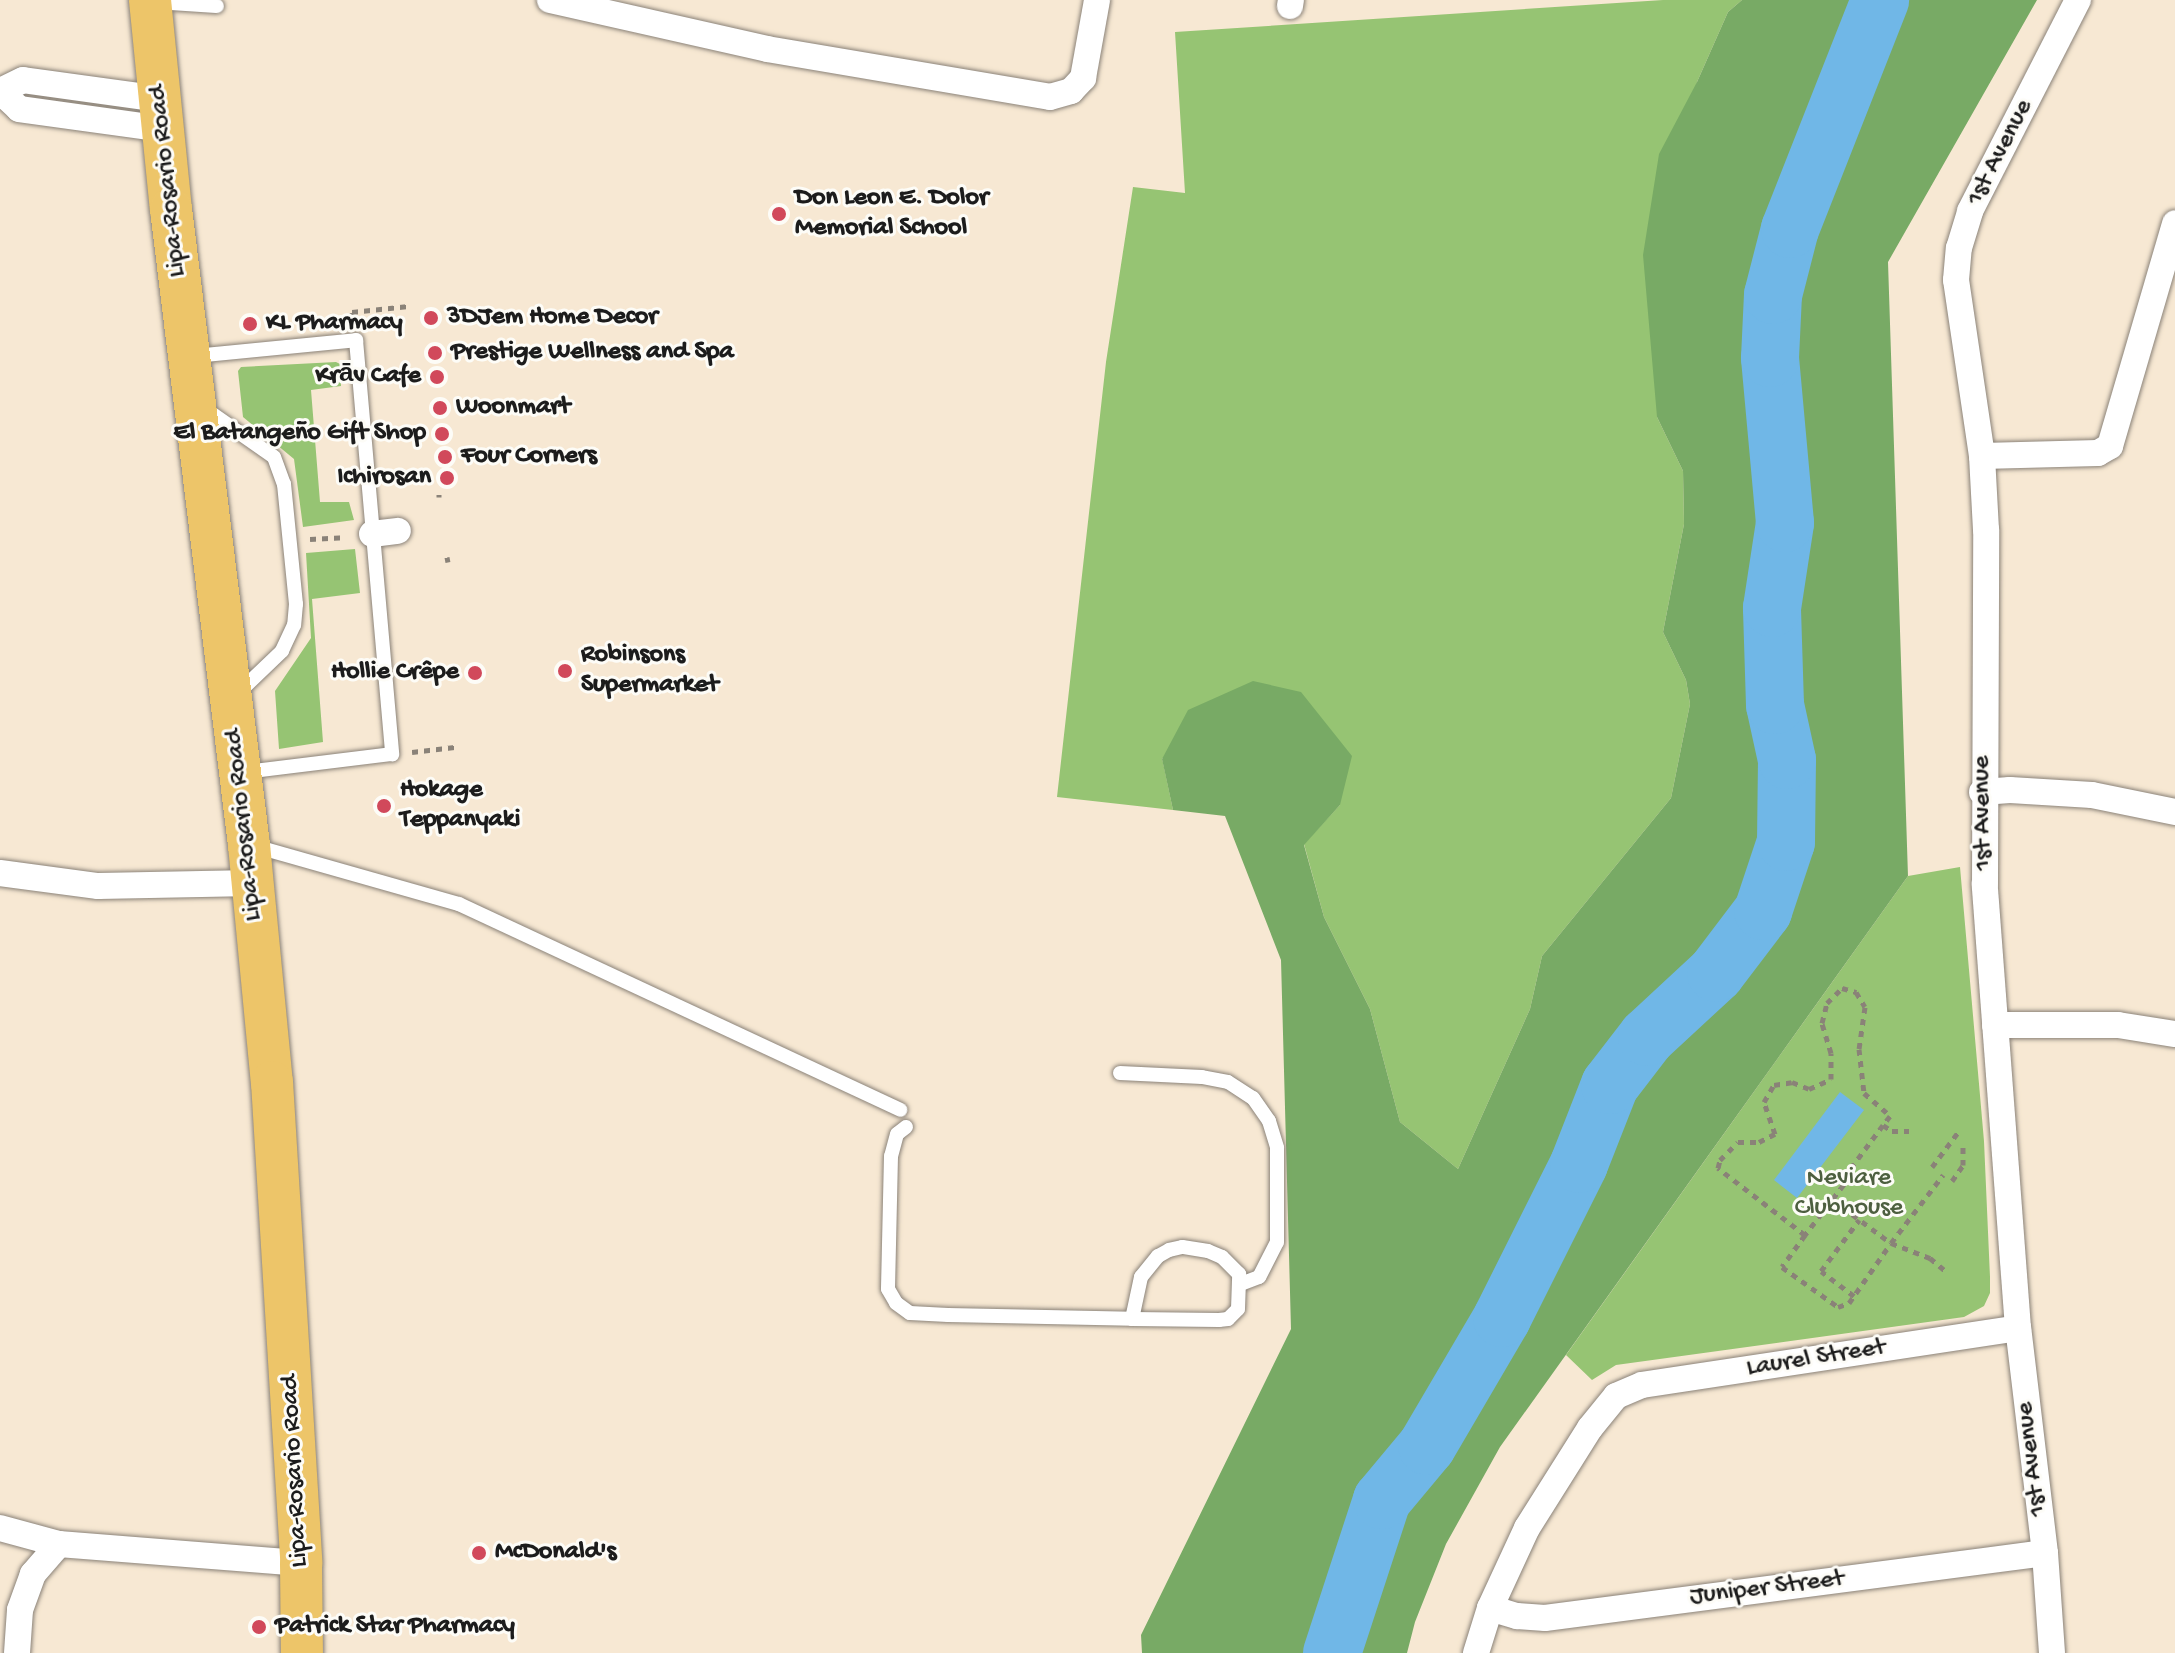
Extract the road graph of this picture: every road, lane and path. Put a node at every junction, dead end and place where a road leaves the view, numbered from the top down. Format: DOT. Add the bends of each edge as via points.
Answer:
graph roads {
  1 [pos="550,0"];
  2 [pos="1097,0"];
  3 [pos="2078,0"];
  4 [pos="150,1"];
  5 [pos="217,6"];
  6 [pos="162,114"];
  7 [pos="2175,223"];
  8 [pos="409,306"];
  9 [pos="356,340"];
  10 [pos="189,356"];
  11 [pos="195,402"];
  12 [pos="1982,456"];
  13 [pos="398,531"];
  14 [pos="372,534"];
  15 [pos="289,541"];
  16 [pos="231,700"];
  17 [pos="455,747"];
  18 [pos="392,754"];
  19 [pos="241,772"];
  20 [pos="1982,792"];
  21 [pos="2175,812"];
  22 [pos="251,864"];
  23 [pos="0,873"];
  24 [pos="1995,1025"];
  25 [pos="2175,1034"];
  26 [pos="1120,1073"];
  27 [pos="900,1110"];
  28 [pos="1883,1125"];
  29 [pos="906,1127"];
  30 [pos="1909,1131"];
  31 [pos="1959,1131"];
  32 [pos="1963,1142"];
  33 [pos="1932,1167"];
  34 [pos="1943,1175"];
  35 [pos="1952,1181"];
  36 [pos="1833,1200"];
  37 [pos="1859,1220"];
  38 [pos="1805,1235"];
  39 [pos="1891,1243"];
  40 [pos="1948,1273"];
  41 [pos="1241,1284"];
  42 [pos="1854,1296"];
  43 [pos="1132,1319"];
  44 [pos="2018,1328"];
  45 [pos="0,1528"];
  46 [pos="59,1544"];
  47 [pos="2045,1553"];
  48 [pos="301,1563"];
  49 [pos="1490,1608"];
  50 [pos="17,1653"];
  51 [pos="302,1653"];
  52 [pos="1476,1653"];
  53 [pos="2052,1653"];
  1 -- 2 [label="street" via="756,47 1050,97 1071,91 1083,78"];
  3 -- 12 [label="street, 1st Avenue" via="1970,211 1959,248 1959,313"];
  4 -- 5 [label="lane"];
  4 -- 6 [label="main road, Lipa-Rosario Road"];
  6 -- 6 [label="street" via="23,80 0,91 19,109"];
  6 -- 10 [label="main road, Lipa-Rosario Road"];
  7 -- 12 [label="street" via="2110,446 2098,453"];
  8 -- 9 [label="path" via="352,312"];
  9 -- 10 [label="lane"];
  9 -- 14 [label="lane"];
  10 -- 11 [label="main road, Lipa-Rosario Road"];
  11 -- 15 [label="lane" via="279,464"];
  11 -- 16 [label="main road, Lipa-Rosario Road"];
  12 -- 20 [label="street, 1st Avenue"];
  13 -- 14 [label="street"];
  14 -- 15 [label="path"];
  14 -- 18 [label="lane"];
  15 -- 16 [label="lane" via="296,604 292,632 282,651"];
  16 -- 19 [label="main road, Lipa-Rosario Road"];
  17 -- 18 [label="path"];
  18 -- 19 [label="lane"];
  19 -- 22 [label="main road, Lipa-Rosario Road"];
  20 -- 21 [label="street" via="2092,795"];
  20 -- 24 [label="street, 1st Avenue"];
  22 -- 23 [label="street" via="98,886"];
  22 -- 27 [label="lane" via="459,904"];
  22 -- 48 [label="main road, Lipa-Rosario Road" via="283,1230"];
  24 -- 25 [label="street" via="2118,1025"];
  24 -- 44 [label="street, 1st Avenue"];
  26 -- 41 [label="lane" via="1228,1082 1253,1098 1269,1121 1277,1148 1277,1242 1259,1277"];
  28 -- 30 [label="path"];
  28 -- 36 [label="path"];
  28 -- 38 [label="path" via="1890,1116 1869,1100 1862,1080 1863,1001 1842,988 1827,1003 1822,1023 1831,1053 1831,1079 1809,1089 1792,1082 1774,1085 1764,1102 1775,1134 1759,1142 1738,1142 1718,1168"];
  29 -- 43 [label="lane" via="897,1134 891,1156 888,1289 896,1303 910,1313"];
  31 -- 33 [label="path"];
  32 -- 35 [label="path" via="1963,1165"];
  34 -- 39 [label="path"];
  36 -- 37 [label="path"];
  36 -- 38 [label="path"];
  37 -- 39 [label="path"];
  37 -- 42 [label="path" via="1821,1271"];
  38 -- 42 [label="path" via="1782,1267 1831,1304 1846,1306"];
  39 -- 40 [label="path" via="1930,1258"];
  39 -- 42 [label="path"];
  41 -- 43 [label="lane" via="1238,1309 1228,1319"];
  41 -- 43 [label="lane" via="1239,1274 1222,1257 1197,1248 1169,1250 1141,1277"];
  44 -- 47 [label="street, 1st Avenue"];
  44 -- 49 [label="street, Laurel Street" via="1642,1385 1616,1396 1527,1528"];
  45 -- 46 [label="street"];
  46 -- 48 [label="street"];
  46 -- 50 [label="street" via="33,1574 20,1610"];
  47 -- 49 [label="street, Juniper Street" via="1545,1618"];
  47 -- 53 [label="street, 1st Avenue"];
  48 -- 51 [label="main road, Lipa-Rosario Road"];
  49 -- 52 [label="street"];
}
